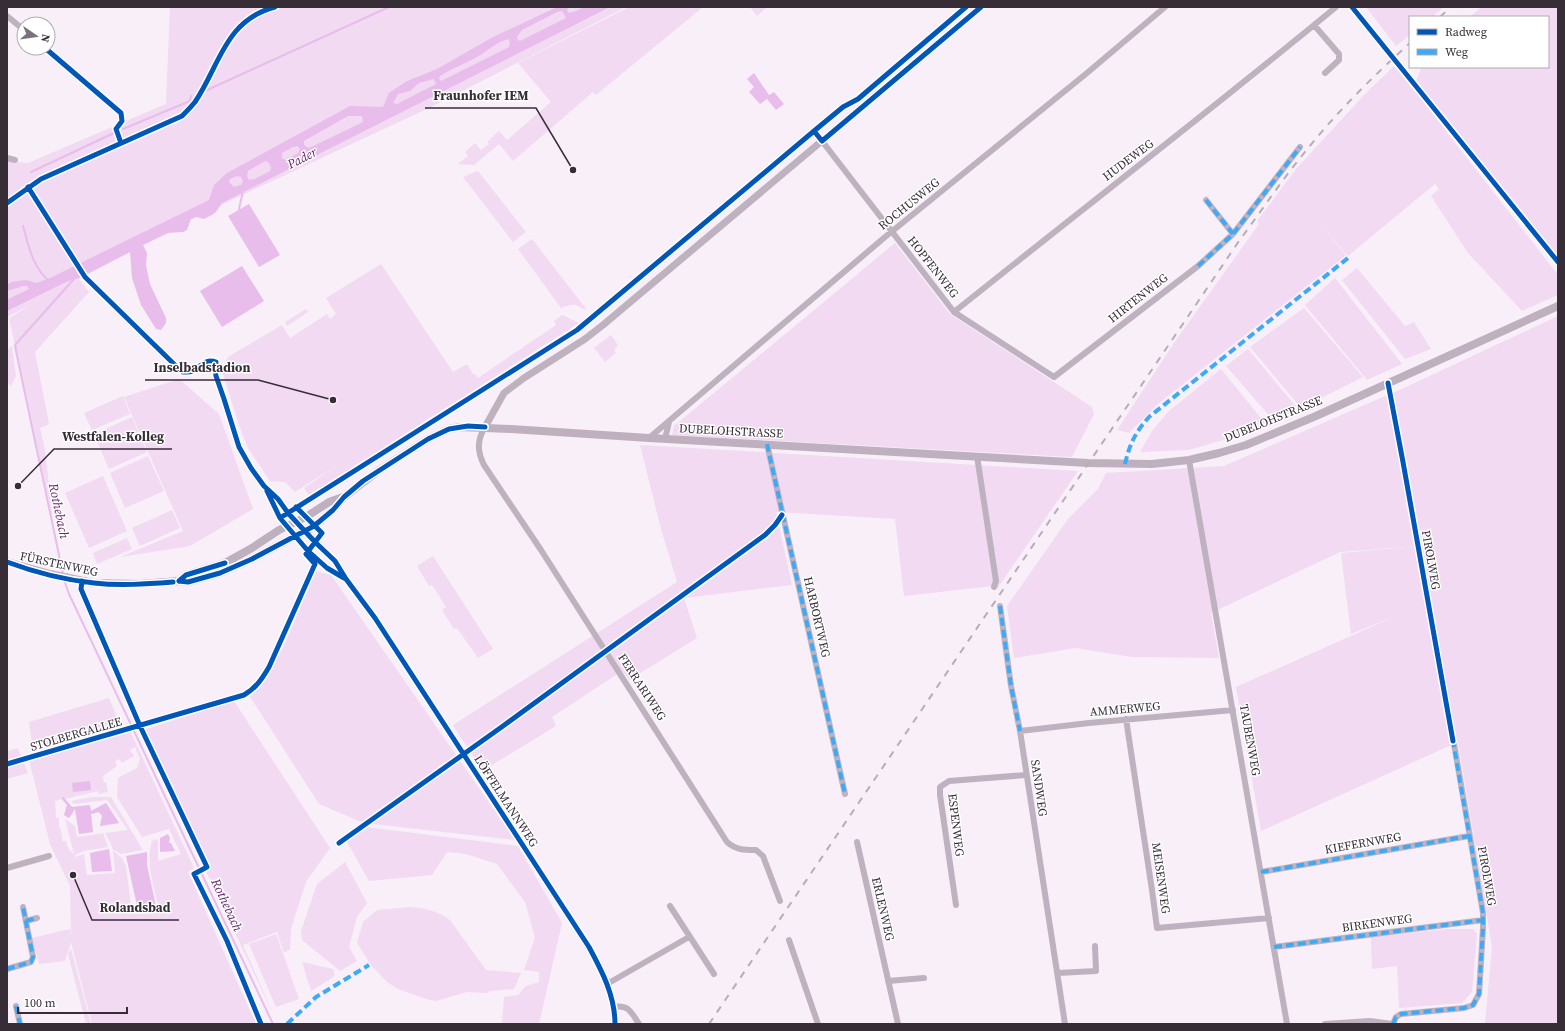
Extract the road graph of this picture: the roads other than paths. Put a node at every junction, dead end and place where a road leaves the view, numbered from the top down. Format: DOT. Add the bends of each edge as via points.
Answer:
graph roads {
  1 [pos="981,7"];
  2 [pos="1165,7"];
  3 [pos="1336,7"];
  4 [pos="7,16"];
  5 [pos="16,23"];
  6 [pos="1314,25"];
  7 [pos="54,56"];
  8 [pos="1325,73"];
  9 [pos="122,113"];
  10 [pos="822,141"];
  11 [pos="1300,147"];
  12 [pos="7,158"];
  13 [pos="15,160"];
  14 [pos="1206,200"];
  15 [pos="892,232"];
  16 [pos="1233,234"];
  17 [pos="1558,306"];
  18 [pos="954,312"];
  19 [pos="216,362"];
  20 [pos="1054,377"];
  21 [pos="1388,383"];
  22 [pos="669,422"];
  23 [pos="485,427"];
  24 [pos="649,438"];
  25 [pos="665,439"];
  26 [pos="767,444"];
  27 [pos="977,456"];
  28 [pos="1189,460"];
  29 [pos="264,486"];
  30 [pos="344,497"];
  31 [pos="296,522"];
  32 [pos="287,526"];
  33 [pos="304,531"];
  34 [pos="295,536"];
  35 [pos="7,562"];
  36 [pos="346,579"];
  37 [pos="179,581"];
  38 [pos="994,587"];
  39 [pos="1000,606"];
  40 [pos="1233,710"];
  41 [pos="1126,720"];
  42 [pos="1020,731"];
  43 [pos="1026,775"];
  44 [pos="845,794"];
  45 [pos="1469,836"];
  46 [pos="857,842"];
  47 [pos="49,856"];
  48 [pos="7,868"];
  49 [pos="1261,872"];
  50 [pos="780,901"];
  51 [pos="956,905"];
  52 [pos="670,906"];
  53 [pos="23,907"];
  54 [pos="37,918"];
  55 [pos="1269,918"];
  56 [pos="1483,920"];
  57 [pos="26,921"];
  58 [pos="689,937"];
  59 [pos="789,940"];
  60 [pos="1095,946"];
  61 [pos="1274,947"];
  62 [pos="7,969"];
  63 [pos="1058,973"];
  64 [pos="714,974"];
  65 [pos="924,978"];
  66 [pos="888,981"];
  67 [pos="607,984"];
  68 [pos="16,1006"];
  69 [pos="613,1007"];
  70 [pos="20,1024"];
  71 [pos="615,1024"];
  72 [pos="639,1024"];
  73 [pos="818,1024"];
  74 [pos="898,1024"];
  75 [pos="1065,1024"];
  76 [pos="1287,1024"];
  77 [pos="1325,1024"];
  78 [pos="1392,1024"];
  1 -- 10 [label="street"];
  2 -- 15 [label="street, ROCHUSWEG"];
  3 -- 6 [label="street, HUDEWEG"];
  4 -- 5 [label="street"];
  6 -- 8 [label="street" via="1339,54 1339,60"];
  6 -- 18 [label="street, HUDEWEG"];
  7 -- 9 [label="street"];
  10 -- 15 [label="street, HOPFENWEG"];
  10 -- 23 [label="street" via="596,332 504,393"];
  11 -- 16 [label="street, HIRTENWEG"];
  12 -- 13 [label="street"];
  14 -- 16 [label="street"];
  15 -- 18 [label="street, HOPFENWEG"];
  15 -- 22 [label="street, ROCHUSWEG"];
  16 -- 20 [label="street, HIRTENWEG" via="1198,266"];
  17 -- 21 [label="main road, DUBELOHSTRASSE"];
  18 -- 20 [label="street, HOPFENWEG"];
  19 -- 29 [label="street" via="216,376 239,447"];
  21 -- 28 [label="main road, DUBELOHSTRASSE" via="1246,445"];
  21 -- 45 [label="street, PIROLWEG"];
  22 -- 24 [label="street, ROCHUSWEG"];
  22 -- 25 [label="street"];
  23 -- 24 [label="main road, DUBELOHSTRASSE"];
  23 -- 30 [label="main road, FÜRSTENWEG" via="449,429 378,471"];
  23 -- 50 [label="street, FERRARIWEG" via="479,437 479,456 727,842 734,848 756,850 763,856"];
  24 -- 25 [label="main road, DUBELOHSTRASSE"];
  25 -- 26 [label="main road, DUBELOHSTRASSE"];
  26 -- 27 [label="main road, DUBELOHSTRASSE"];
  26 -- 44 [label="street, HARBORTWEG"];
  27 -- 28 [label="main road, DUBELOHSTRASSE" via="1125,464"];
  27 -- 38 [label="street" via="996,581"];
  28 -- 40 [label="street, TAUBENWEG"];
  29 -- 31 [label="street"];
  29 -- 32 [label="street" via="280,518"];
  30 -- 31 [label="main road, FÜRSTENWEG" via="329,502"];
  30 -- 33 [label="main road, FÜRSTENWEG" via="333,510"];
  31 -- 32 [label="main road, FÜRSTENWEG"];
  31 -- 33 [label="street, LÖFFELMANNWEG"];
  32 -- 34 [label="street, LÖFFELMANNWEG"];
  32 -- 37 [label="main road, FÜRSTENWEG" via="225,563 186,575"];
  33 -- 34 [label="main road, FÜRSTENWEG"];
  33 -- 36 [label="street, LÖFFELMANNWEG" via="335,561"];
  34 -- 36 [label="street, LÖFFELMANNWEG" via="327,568"];
  34 -- 37 [label="main road, FÜRSTENWEG" via="220,573 188,582"];
  35 -- 37 [label="main road, FÜRSTENWEG" via="93,583"];
  36 -- 67 [label="street, LÖFFELMANNWEG" via="375,618 589,947"];
  39 -- 42 [label="street, SANDWEG"];
  40 -- 41 [label="street, AMMERWEG"];
  40 -- 49 [label="street, TAUBENWEG"];
  41 -- 42 [label="street, AMMERWEG"];
  41 -- 55 [label="street, MEISENWEG" via="1157,928"];
  42 -- 43 [label="street, SANDWEG"];
  43 -- 51 [label="street, ESPENWEG" via="949,781 940,787"];
  43 -- 63 [label="street, SANDWEG"];
  45 -- 49 [label="street, KIEFERNWEG"];
  45 -- 56 [label="street, PIROLWEG"];
  46 -- 66 [label="street, ERLENWEG"];
  47 -- 48 [label="street"];
  49 -- 55 [label="street, TAUBENWEG"];
  52 -- 58 [label="street"];
  53 -- 57 [label="street"];
  54 -- 57 [label="street"];
  55 -- 61 [label="street, TAUBENWEG"];
  56 -- 61 [label="street, BIRKENWEG"];
  56 -- 78 [label="street, PIROLWEG" via="1479,994 1473,1005 1401,1014"];
  57 -- 62 [label="street" via="33,957 31,962"];
  58 -- 64 [label="street"];
  58 -- 67 [label="street"];
  59 -- 73 [label="street"];
  60 -- 63 [label="street" via="1096,971"];
  61 -- 76 [label="street, TAUBENWEG"];
  63 -- 75 [label="street, SANDWEG"];
  65 -- 66 [label="street"];
  66 -- 74 [label="street, ERLENWEG"];
  67 -- 69 [label="street, LÖFFELMANNWEG"];
  68 -- 70 [label="street"];
  69 -- 71 [label="street, LÖFFELMANNWEG"];
  69 -- 72 [label="street" via="628,1008"];
  77 -- 78 [label="street" via="1370,1021"];
}
